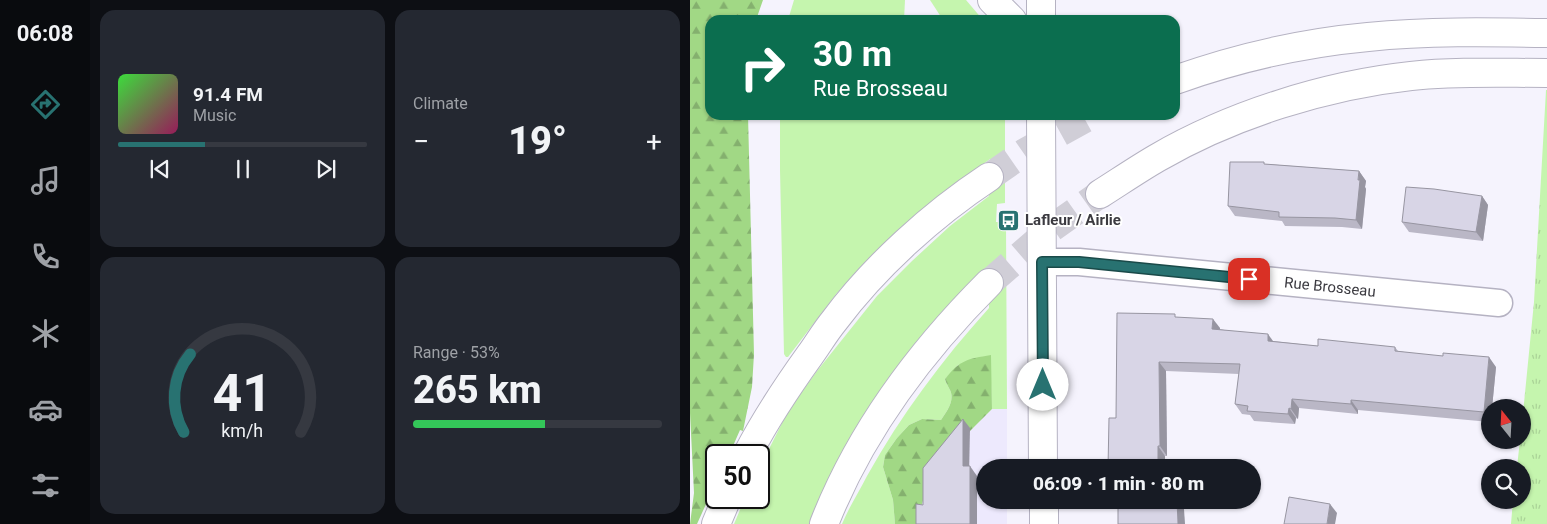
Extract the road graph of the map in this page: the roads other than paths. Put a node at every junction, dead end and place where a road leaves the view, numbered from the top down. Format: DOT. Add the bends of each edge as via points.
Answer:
graph roads {
  1 [pos="992,0"];
  2 [pos="1041,0"];
  3 [pos="1007,15"];
  4 [pos="1041,15"];
  5 [pos="1547,33"];
  6 [pos="1547,73"];
  7 [pos="1180,78"];
  8 [pos="1041,120"];
  9 [pos="989,177"];
  10 [pos="1100,194"];
  11 [pos="1042,262"];
  12 [pos="989,283"];
  13 [pos="1499,303"];
  14 [pos="753,444"];
  15 [pos="1043,459"];
  16 [pos="722,509"];
  17 [pos="1044,509"];
  18 [pos="716,524"];
  19 [pos="824,524"];
  20 [pos="1044,524"];
  1 -- 3 [label="main road"];
  2 -- 4 [label="main road"];
  5 -- 7 [label="main road" via="1392,35 1334,41 1233,61"];
  6 -- 10 [label="main road" via="1411,76 1302,98 1265,109 1192,140 1158,157"];
  8 -- 11 [label="main road"];
  9 -- 14 [label="main road" via="931,220 871,276 834,320 795,375"];
  11 -- 13 [label="street, Rue Brosseau" via="1079,262"];
  11 -- 15 [label="main road"];
  12 -- 19 [label="main road" via="957,315 904,380 861,448"];
  16 -- 18 [label="main road"];
  17 -- 20 [label="main road"];
}
